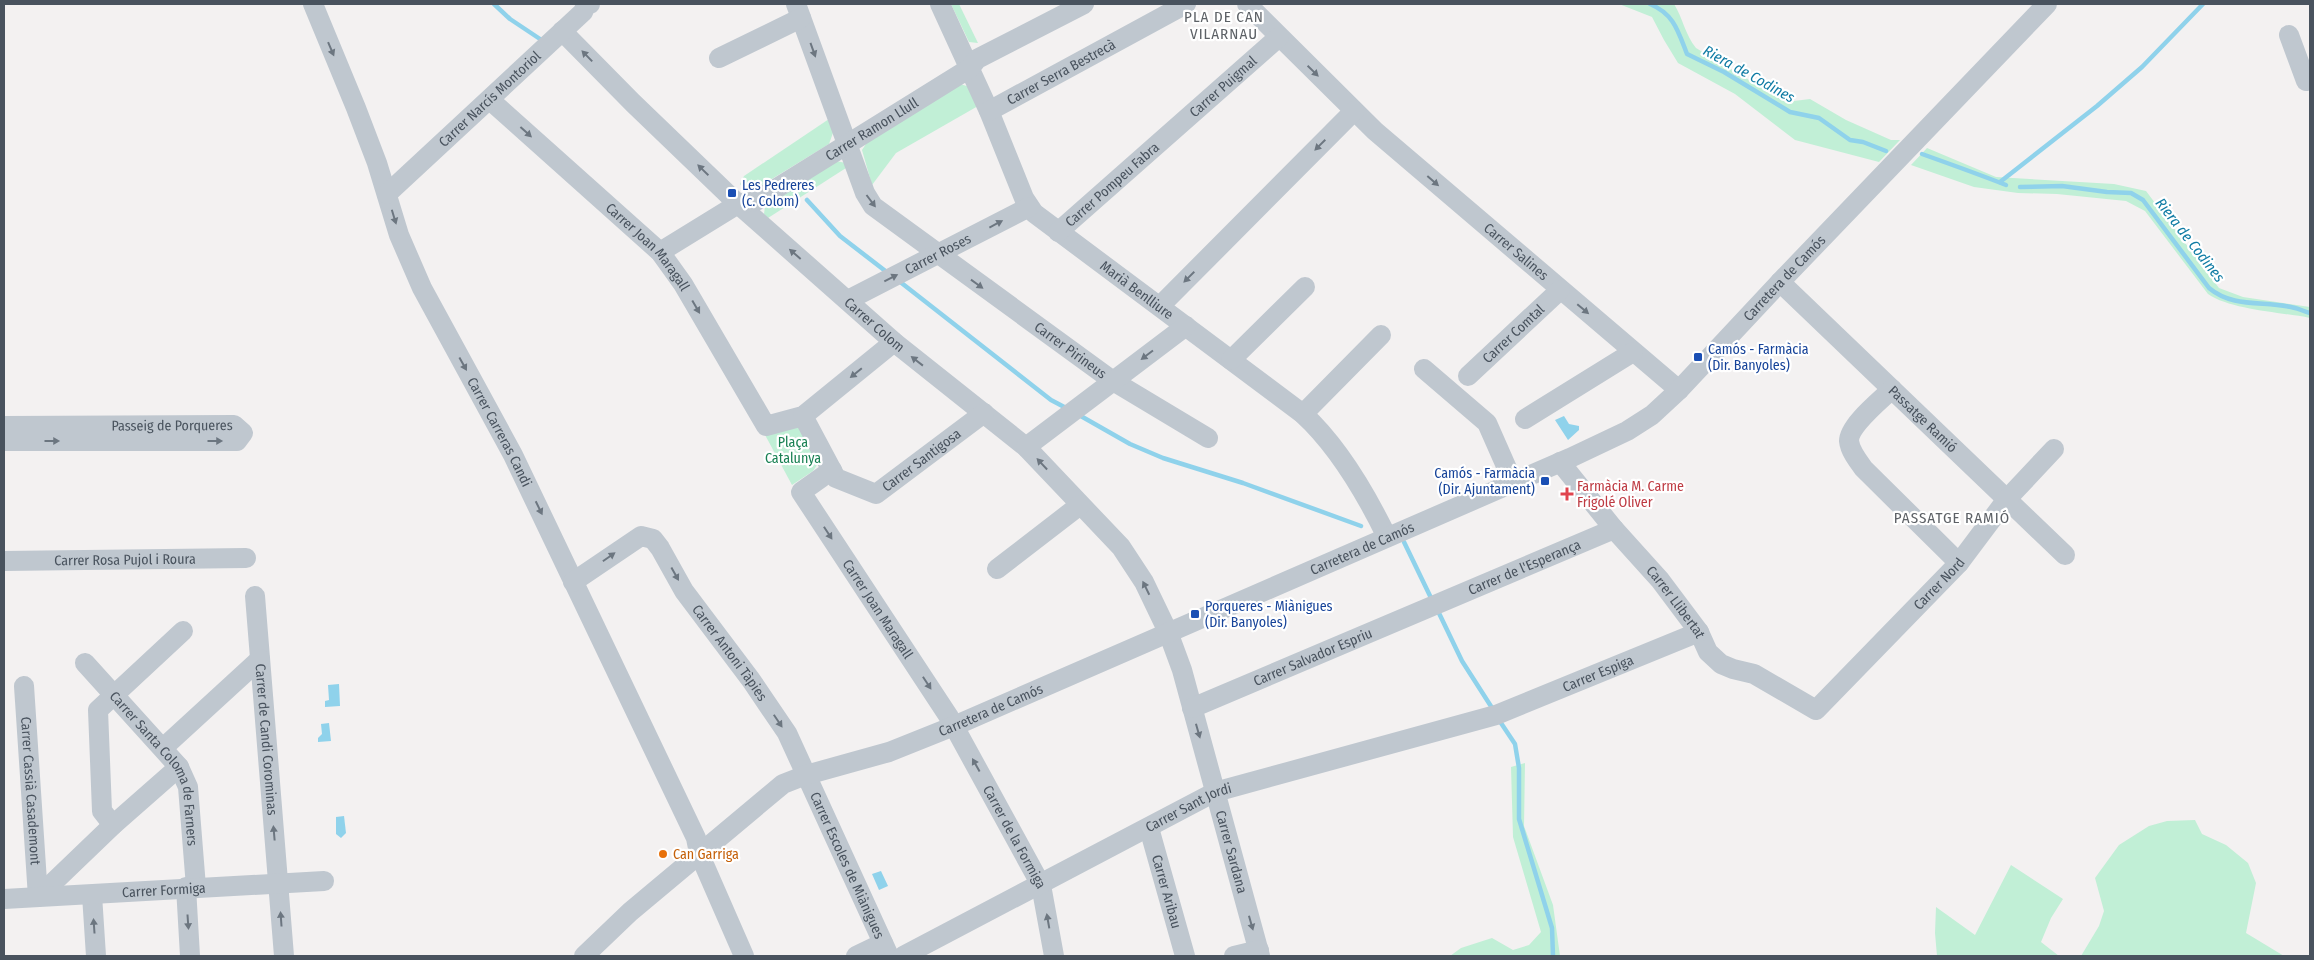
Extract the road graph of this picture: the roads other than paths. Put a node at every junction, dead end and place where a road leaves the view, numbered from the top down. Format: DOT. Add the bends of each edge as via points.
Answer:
graph roads {
  1 [pos="313,4"];
  2 [pos="587,4"];
  3 [pos="940,4"];
  4 [pos="1084,4"];
  5 [pos="1186,4"];
  6 [pos="1246,4"];
  7 [pos="2047,4"];
  8 [pos="799,11"];
  9 [pos="562,31"];
  10 [pos="2289,35"];
  11 [pos="1279,37"];
  12 [pos="719,58"];
  13 [pos="970,68"];
  14 [pos="2308,80"];
  15 [pos="490,100"];
  16 [pos="989,110"];
  17 [pos="1354,111"];
  18 [pos="1168,136"];
  19 [pos="847,146"];
  20 [pos="387,194"];
  21 [pos="738,204"];
  22 [pos="1029,207"];
  23 [pos="1058,232"];
  24 [pos="660,252"];
  25 [pos="938,255"];
  26 [pos="1780,282"];
  27 [pos="1305,288"];
  28 [pos="1560,290"];
  29 [pos="848,300"];
  30 [pos="1160,306"];
  31 [pos="1186,326"];
  32 [pos="1381,335"];
  33 [pos="894,342"];
  34 [pos="1633,352"];
  35 [pos="1231,360"];
  36 [pos="1424,369"];
  37 [pos="1468,376"];
  38 [pos="1113,381"];
  39 [pos="1892,389"];
  40 [pos="1679,390"];
  41 [pos="984,413"];
  42 [pos="1303,414"];
  43 [pos="803,416"];
  44 [pos="1525,419"];
  45 [pos="4,426"];
  46 [pos="1208,438"];
  47 [pos="4,441"];
  48 [pos="1026,447"];
  49 [pos="2054,449"];
  50 [pos="1560,462"];
  51 [pos="832,470"];
  52 [pos="1513,482"];
  53 [pos="2007,499"];
  54 [pos="1080,505"];
  55 [pos="1614,529"];
  56 [pos="1387,537"];
  57 [pos="2065,555"];
  58 [pos="246,558"];
  59 [pos="4,561"];
  60 [pos="1959,563"];
  61 [pos="996,570"];
  62 [pos="573,582"];
  63 [pos="255,596"];
  64 [pos="1435,605"];
  65 [pos="183,631"];
  66 [pos="1168,632"];
  67 [pos="1699,632"];
  68 [pos="260,658"];
  69 [pos="85,663"];
  70 [pos="24,686"];
  71 [pos="113,695"];
  72 [pos="1192,708"];
  73 [pos="1816,710"];
  74 [pos="1496,715"];
  75 [pos="954,726"];
  76 [pos="162,748"];
  77 [pos="179,768"];
  78 [pos="806,775"];
  79 [pos="1215,792"];
  80 [pos="113,825"];
  81 [pos="1149,828"];
  82 [pos="699,853"];
  83 [pos="324,881"];
  84 [pos="278,882"];
  85 [pos="1041,885"];
  86 [pos="191,887"];
  87 [pos="92,895"];
  88 [pos="38,897"];
  89 [pos="4,899"];
  90 [pos="886,950"];
  91 [pos="1259,953"];
  92 [pos="96,956"];
  93 [pos="190,956"];
  94 [pos="284,956"];
  95 [pos="584,956"];
  96 [pos="744,956"];
  97 [pos="856,956"];
  98 [pos="903,956"];
  99 [pos="1054,956"];
  100 [pos="1185,956"];
  101 [pos="1234,956"];
  1 -- 20 [label="street, Carrer Carreras Candi, one-way"];
  2 -- 9 [label="street, Carrer Narcís Montoriol" via="583,12"];
  3 -- 13 [label="street, Marià Benlliure"];
  4 -- 13 [label="street, Carrer Ramon Llull" via="977,59"];
  5 -- 16 [label="street, Carrer Serra Bestrecà"];
  6 -- 11 [label="street, Carrer Salines"];
  7 -- 26 [label="street, Carretera de Camós"];
  8 -- 12 [label="street"];
  8 -- 19 [label="street, Carrer Pirineus, one-way"];
  9 -- 15 [label="street, Carrer Narcís Montoriol"];
  21 -- 9 [label="street, Carrer Colom, one-way"];
  10 -- 14 [label="street"];
  11 -- 17 [label="street, Carrer Salines, one-way"];
  11 -- 18 [label="street, Carrer Puigmal"];
  13 -- 16 [label="street, Marià Benlliure"];
  13 -- 19 [label="street, Carrer Ramon Llull"];
  15 -- 20 [label="street, Carrer Narcís Montoriol"];
  15 -- 24 [label="street, Carrer Joan Maragall, one-way"];
  16 -- 22 [label="street, Marià Benlliure"];
  17 -- 28 [label="street, Carrer Salines, one-way"];
  17 -- 30 [label="street, one-way"];
  18 -- 23 [label="street, Carrer Pompeu Fabra"];
  19 -- 21 [label="street, Carrer Ramon Llull" via="756,201"];
  19 -- 25 [label="street, Carrer Pirineus, one-way" via="869,201"];
  20 -- 62 [label="street, Carrer Carreras Candi, one-way" via="399,235 422,288 512,455"];
  21 -- 24 [label="street, Carrer Ramon Llull"];
  29 -- 21 [label="street, Carrer Colom, one-way"];
  22 -- 23 [label="street, Marià Benlliure"];
  25 -- 22 [label="street, Carrer Roses, one-way"];
  23 -- 30 [label="street, Marià Benlliure"];
  24 -- 43 [label="street, Carrer Joan Maragall, one-way" via="683,284 766,426"];
  29 -- 25 [label="street, Carrer Roses, one-way"];
  25 -- 38 [label="street, Carrer Pirineus, one-way"];
  26 -- 39 [label="street, Passatge Ramió"];
  26 -- 40 [label="street, Carretera de Camós"];
  27 -- 35 [label="street"];
  28 -- 34 [label="street, Carrer Salines, one-way"];
  28 -- 37 [label="street, Carrer Comtal"];
  29 -- 33 [label="street, Carrer Colom"];
  30 -- 31 [label="street, Marià Benlliure"];
  31 -- 35 [label="street, Marià Benlliure"];
  31 -- 38 [label="street, one-way"];
  32 -- 42 [label="street"];
  41 -- 33 [label="street, Carrer Colom, one-way"];
  33 -- 43 [label="street, one-way"];
  34 -- 40 [label="street, Carrer Salines"];
  34 -- 44 [label="street"];
  35 -- 42 [label="street, Marià Benlliure"];
  36 -- 52 [label="street" via="1487,423"];
  38 -- 46 [label="street, Carrer Pirineus"];
  38 -- 48 [label="street"];
  39 -- 53 [label="street, Passatge Ramió"];
  39 -- 60 [label="street" via="1853,430 1849,440 1853,454"];
  40 -- 50 [label="street, Carretera de Camós" via="1652,415 1627,431"];
  41 -- 48 [label="street, Carrer Colom"];
  41 -- 51 [label="street, Carrer Santigosa" via="876,494 836,478"];
  42 -- 56 [label="street, Marià Benlliure" via="1326,436"];
  43 -- 51 [label="street"];
  47 -- 45 [label="street, Passeig de Porqueres, one-way" via="237,441 243,433 234,425"];
  54 -- 48 [label="street, Carrer Colom, one-way"];
  49 -- 53 [label="street, Carrer Nord"];
  50 -- 52 [label="street, Carretera de Camós"];
  50 -- 55 [label="street, Carrer Llibertat"];
  51 -- 75 [label="street, Carrer Joan Maragall, one-way" via="802,492"];
  52 -- 56 [label="street, Carretera de Camós"];
  53 -- 57 [label="street, Passatge Ramió"];
  53 -- 60 [label="street, Carrer Nord"];
  54 -- 61 [label="street"];
  66 -- 54 [label="street, Carrer Colom, one-way" via="1144,582 1120,547"];
  55 -- 64 [label="street, Carrer de l'Esperança"];
  55 -- 67 [label="street, Carrer Llibertat" via="1660,580"];
  56 -- 66 [label="street, Carretera de Camós"];
  58 -- 59 [label="street, Carrer Rosa Pujol i Roura"];
  60 -- 73 [label="street, Carrer Nord"];
  62 -- 78 [label="street, Carrer Antoni Tàpies, one-way" via="641,536 653,539 684,591 787,733"];
  62 -- 82 [label="street, Carrer Carreras Candi" via="696,838"];
  63 -- 68 [label="street, Carrer de Candi Corominas"];
  64 -- 72 [label="street, Carrer Salvador Espriu"];
  65 -- 71 [label="street"];
  66 -- 72 [label="street, Carrer Sardana"];
  66 -- 75 [label="street, Carretera de Camós"];
  67 -- 73 [label="street, Carrer Llibertat" via="1708,652 1722,664 1754,674"];
  67 -- 74 [label="street, Carrer Espiga"];
  68 -- 76 [label="street"];
  84 -- 68 [label="street, Carrer de Candi Corominas, one-way"];
  69 -- 71 [label="street, Carrer Santa Coloma de Farners"];
  70 -- 88 [label="street, Carrer Cassià Casademont"];
  71 -- 76 [label="street, Carrer Santa Coloma de Farners"];
  71 -- 80 [label="street" via="98,710 102,811"];
  72 -- 79 [label="street, Carrer Sardana, one-way"];
  74 -- 79 [label="street, Carrer Sant Jordi"];
  75 -- 78 [label="street, Carretera de Camós" via="888,752"];
  85 -- 75 [label="street, Carrer de la Formiga, one-way"];
  76 -- 77 [label="street, Carrer Santa Coloma de Farners"];
  77 -- 80 [label="street"];
  77 -- 86 [label="street, Carrer Santa Coloma de Farners" via="188,787"];
  78 -- 82 [label="street, Carretera de Camós" via="783,784"];
  78 -- 90 [label="street, Carrer Escoles de Miànigues"];
  79 -- 81 [label="street, Carrer Sant Jordi"];
  79 -- 91 [label="street, Carrer Sardana, one-way"];
  80 -- 88 [label="street"];
  81 -- 85 [label="street, Carrer Sant Jordi"];
  81 -- 100 [label="street, Carrer Aribau"];
  82 -- 95 [label="street, Carretera de Camós"];
  82 -- 96 [label="street, Carrer Carreras Candi"];
  83 -- 84 [label="street, Carrer Formiga"];
  84 -- 86 [label="street, Carrer Formiga"];
  94 -- 84 [label="street, Carrer de Candi Corominas, one-way"];
  85 -- 98 [label="street, Carrer Sant Jordi"];
  99 -- 85 [label="street, Carrer de la Formiga, one-way"];
  86 -- 87 [label="street, Carrer Formiga"];
  86 -- 93 [label="street, Carrer Santa Coloma de Farners, one-way"];
  87 -- 88 [label="street, Carrer Formiga"];
  92 -- 87 [label="street, one-way"];
  88 -- 89 [label="street, Carrer Formiga"];
  90 -- 97 [label="street"];
  91 -- 101 [label="street"];
}
